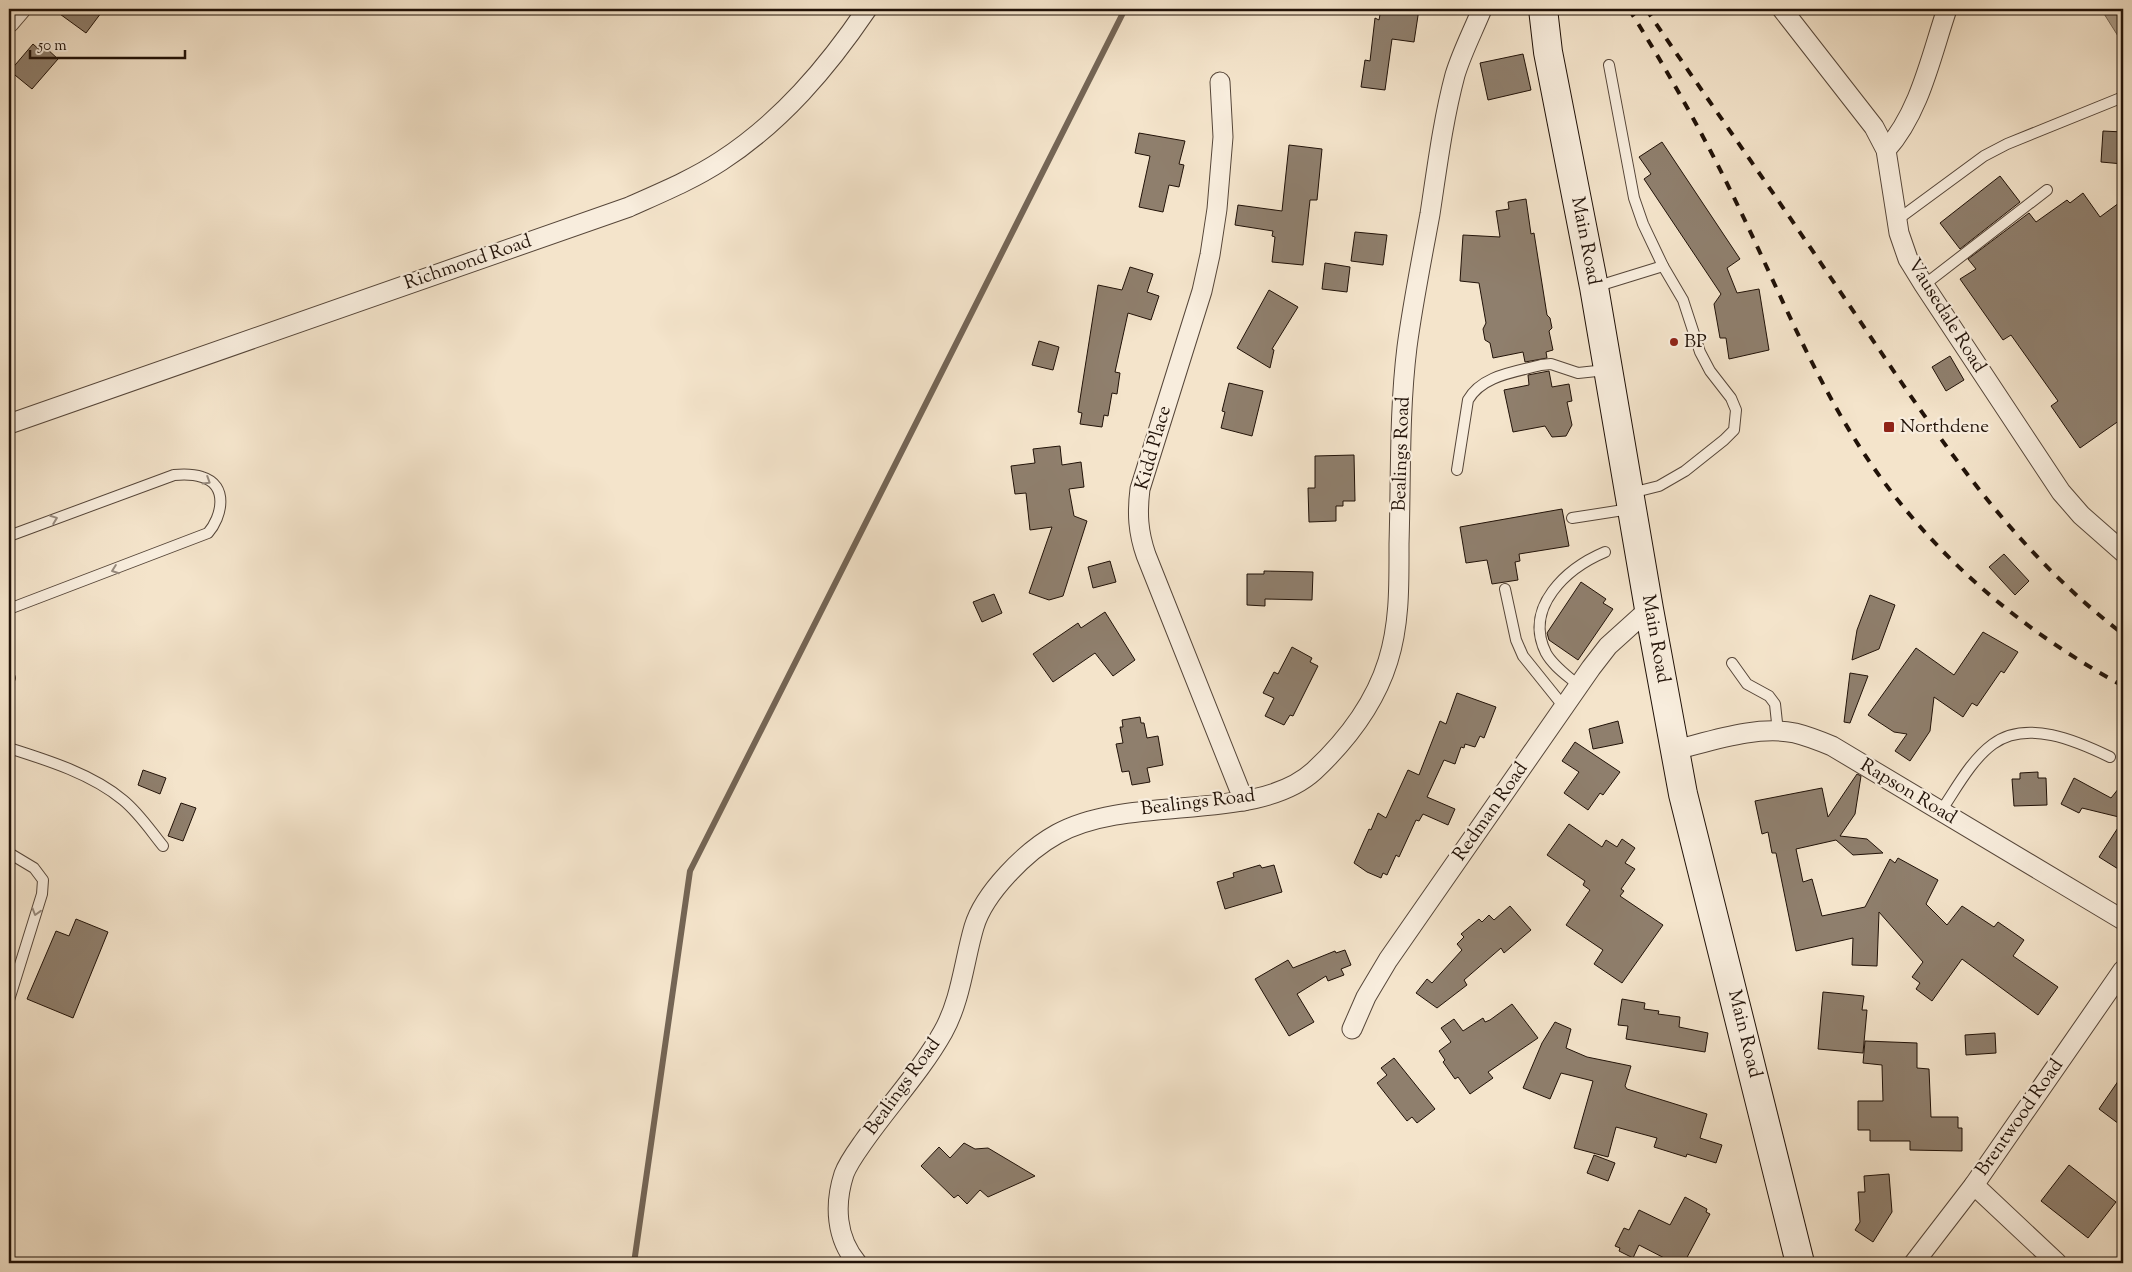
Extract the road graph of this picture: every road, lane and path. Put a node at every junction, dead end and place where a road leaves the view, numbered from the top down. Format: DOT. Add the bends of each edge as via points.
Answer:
graph roads {
  1 [pos="21,9"];
  2 [pos="867,9"];
  3 [pos="1482,9"];
  4 [pos="1543,9"];
  5 [pos="1782,9"];
  6 [pos="1947,9"];
  7 [pos="9,22"];
  8 [pos="1609,65"];
  9 [pos="1220,82"];
  10 [pos="2123,97"];
  11 [pos="1886,150"];
  12 [pos="2047,190"];
  13 [pos="1896,220"];
  14 [pos="1663,266"];
  15 [pos="1924,286"];
  16 [pos="1594,287"];
  17 [pos="1609,370"];
  18 [pos="9,424"];
  19 [pos="1457,470"];
  20 [pos="1631,500"];
  21 [pos="1572,518"];
  22 [pos="9,536"];
  23 [pos="1605,552"];
  24 [pos="2123,552"];
  25 [pos="1505,589"];
  26 [pos="9,609"];
  27 [pos="1649,609"];
  28 [pos="1732,663"];
  29 [pos="1579,686"];
  30 [pos="1564,707"];
  31 [pos="1778,732"];
  32 [pos="9,748"];
  33 [pos="1675,750"];
  34 [pos="2110,757"];
  35 [pos="1244,801"];
  36 [pos="1941,811"];
  37 [pos="163,846"];
  38 [pos="9,853"];
  39 [pos="2123,920"];
  40 [pos="2123,970"];
  41 [pos="9,1000"];
  42 [pos="1352,1029"];
  43 [pos="1974,1185"];
  44 [pos="857,1263"];
  45 [pos="1800,1263"];
  46 [pos="1914,1263"];
  47 [pos="2057,1263"];
  1 -- 7 [label="street"];
  2 -- 18 [label="street, Richmond Road" via="821,72 792,105 721,161 678,185 629,207"];
  3 -- 35 [label="street, Bealings Road" via="1462,53 1449,103 1407,346 1398,599 1388,663 1365,712 1312,772 1294,785"];
  4 -- 16 [label="main road, Main Road" via="1548,52"];
  5 -- 11 [label="street, Vausedale Road" via="1863,110"];
  6 -- 11 [label="street" via="1914,105 1900,135"];
  8 -- 14 [label="lane" via="1634,198"];
  9 -- 35 [label="street, Kidd Place" via="1222,156 1210,255 1202,291 1140,488 1137,513 1139,535 1146,555"];
  10 -- 13 [label="lane" via="2006,144 1984,156"];
  11 -- 13 [label="street, Vausedale Road"];
  12 -- 15 [label="lane"];
  13 -- 15 [label="street, Vausedale Road" via="1908,259"];
  14 -- 16 [label="lane"];
  14 -- 20 [label="lane" via="1683,300 1700,352 1731,398 1736,421 1734,430 1724,440 1685,471"];
  15 -- 24 [label="street, Vausedale Road" via="2061,492 2081,515"];
  16 -- 17 [label="main road, Main Road"];
  17 -- 19 [label="lane" via="1578,373 1551,364 1541,365 1482,383 1468,400"];
  17 -- 20 [label="main road, Main Road"];
  20 -- 21 [label="lane"];
  20 -- 27 [label="main road, Main Road"];
  22 -- 26 [label="lane, one-way" via="174,475 204,477 215,486 220,498 218,523 208,533"];
  23 -- 29 [label="lane" via="1570,571 1557,584 1546,601 1540,623 1540,636 1546,653"];
  25 -- 30 [label="lane" via="1516,640 1523,656"];
  27 -- 29 [label="street, Redman Road" via="1608,646"];
  27 -- 33 [label="main road, Main Road"];
  28 -- 31 [label="lane" via="1747,684 1769,696 1775,704"];
  29 -- 30 [label="street, Redman Road"];
  30 -- 42 [label="street, Redman Road" via="1388,960"];
  31 -- 33 [label="street, Rapson Road" via="1733,736"];
  31 -- 36 [label="street, Rapson Road" via="1793,733 1832,746"];
  32 -- 37 [label="lane" via="99,783 122,799"];
  33 -- 45 [label="main road, Main Road" via="1696,847"];
  34 -- 36 [label="lane" via="2062,737 2030,733 2002,739 1984,752"];
  35 -- 44 [label="street, Bealings Road" via="1134,811 1092,820 1057,834 1026,856 996,888 976,921 958,995 945,1029 844,1172 838,1201 838,1222 843,1243"];
  36 -- 39 [label="street, Rapson Road"];
  38 -- 41 [label="lane, one-way" via="34,868 43,880 42,894"];
  40 -- 43 [label="street, Brentwood Road"];
  43 -- 46 [label="street, Brentwood Road"];
  43 -- 47 [label="street"];
}
